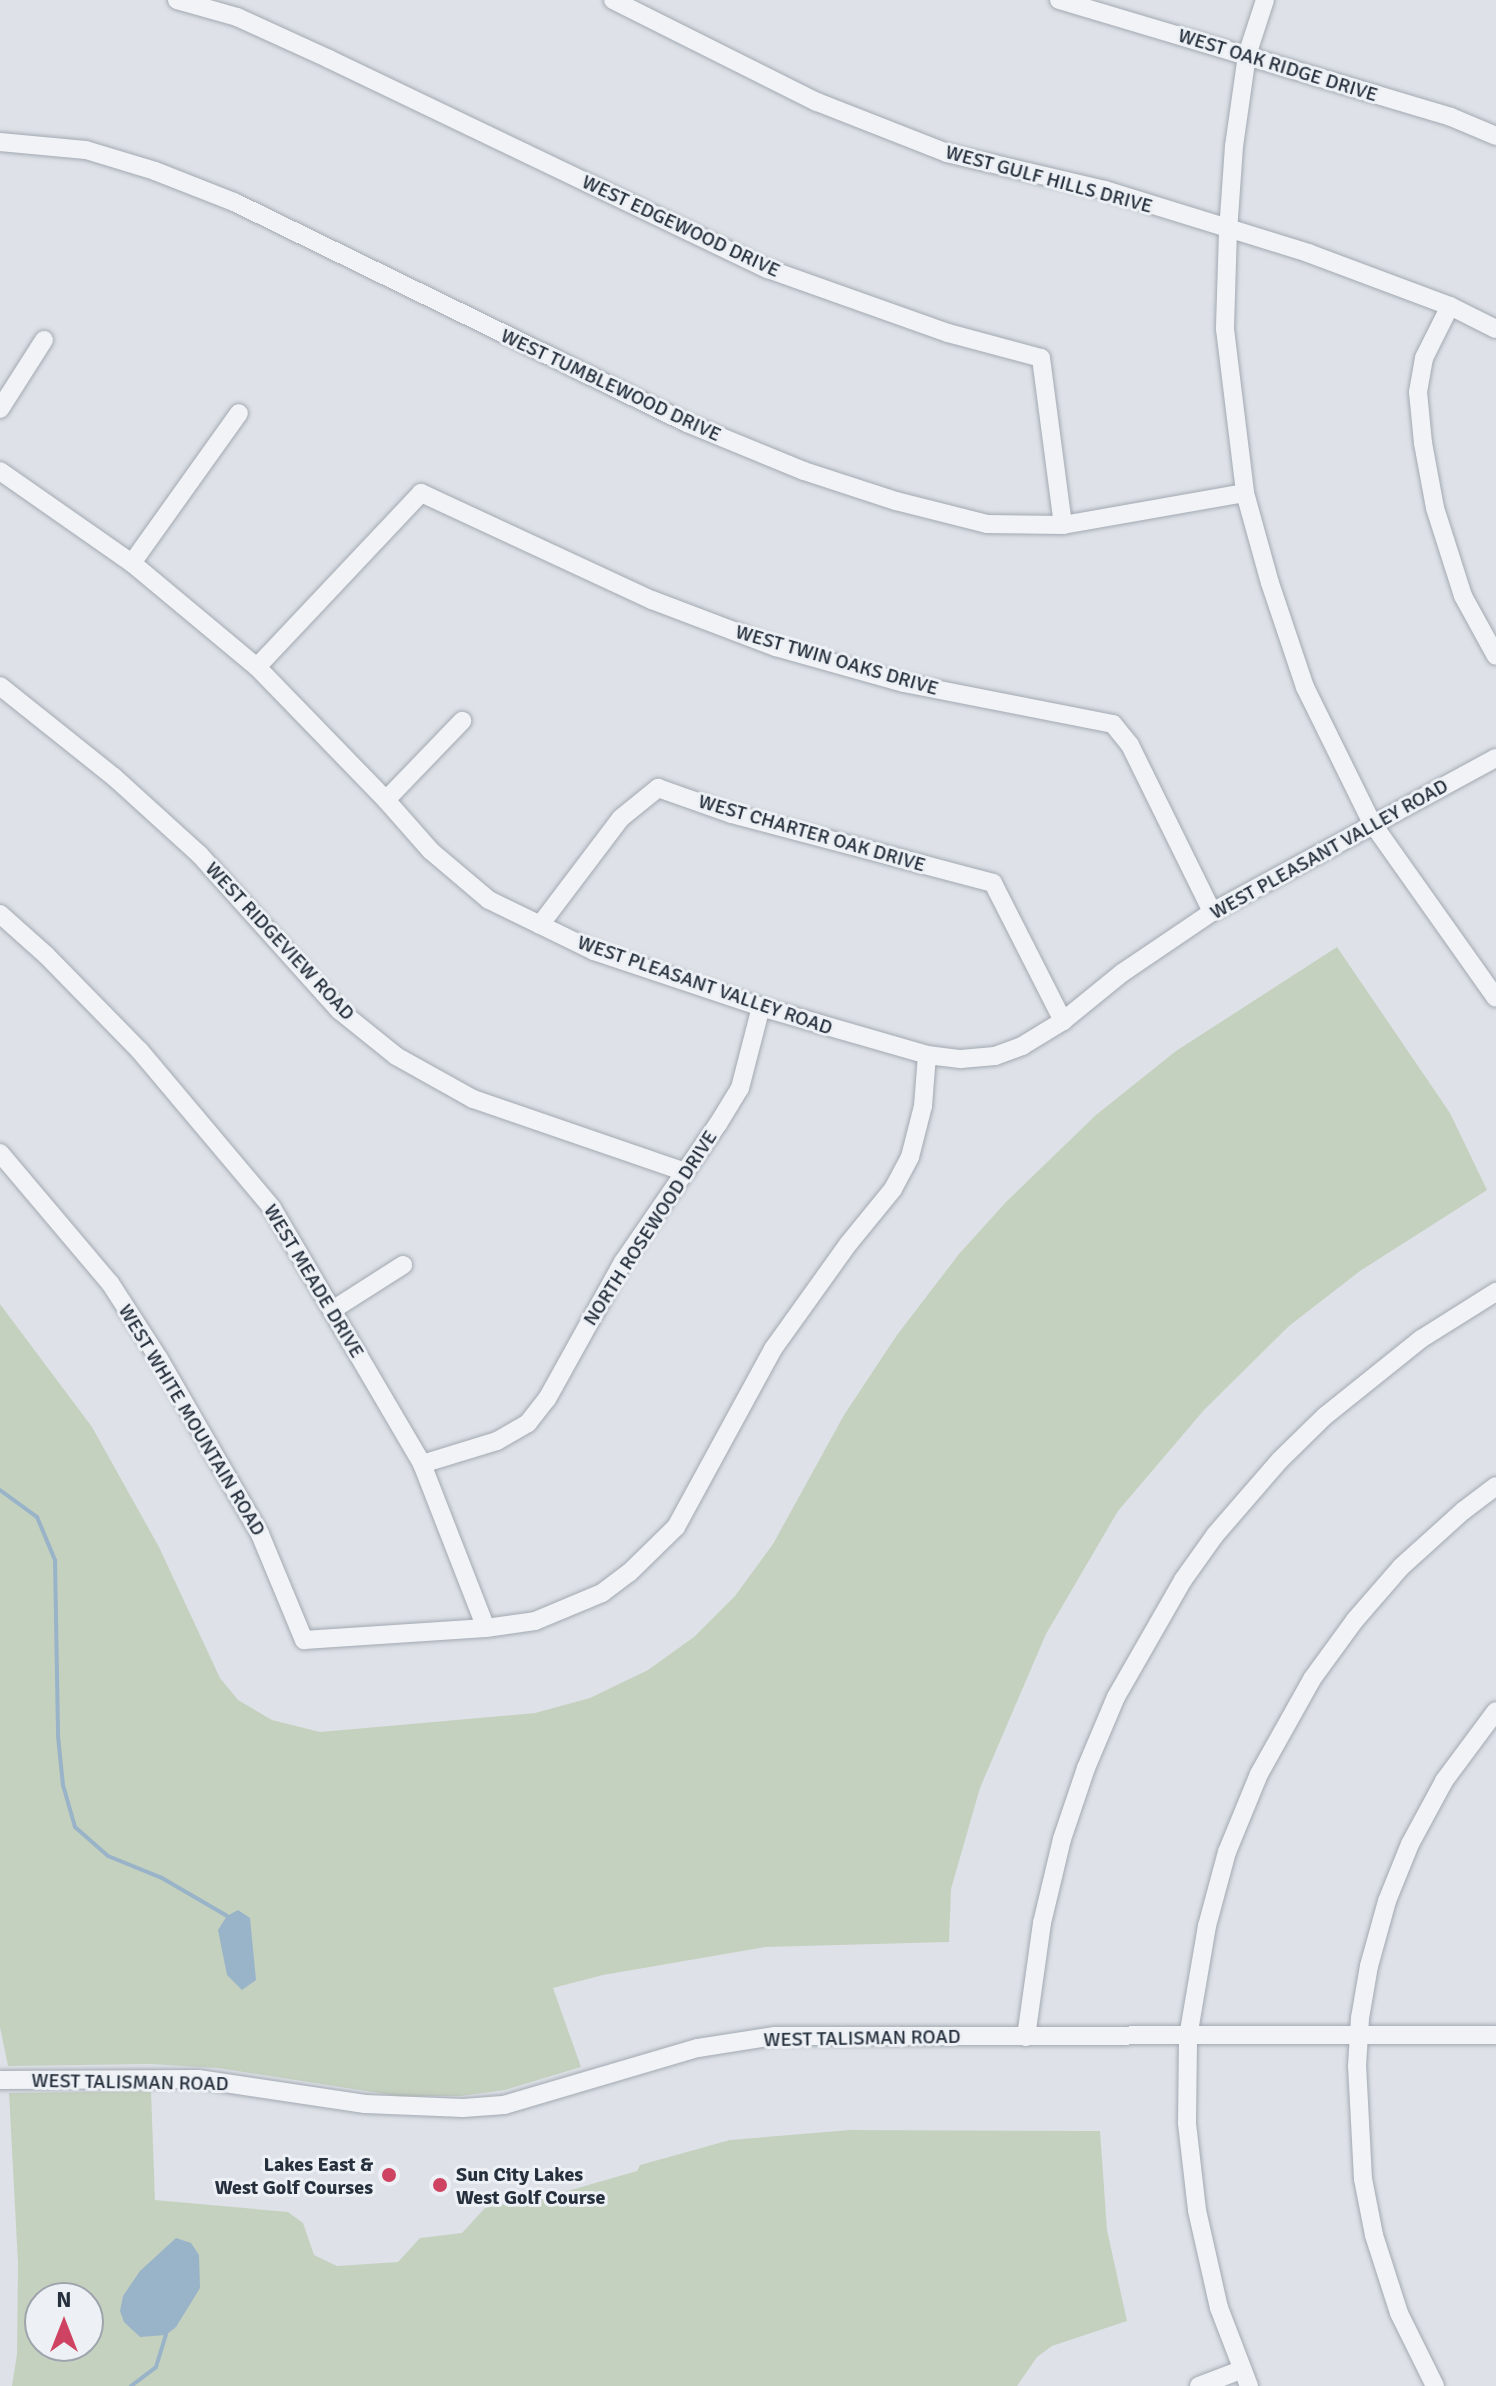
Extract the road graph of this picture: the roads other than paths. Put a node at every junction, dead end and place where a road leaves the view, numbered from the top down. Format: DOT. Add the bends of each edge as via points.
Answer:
graph roads {
  1 [pos="177,0"];
  2 [pos="613,0"];
  3 [pos="1059,0"];
  4 [pos="1265,0"];
  5 [pos="1247,55"];
  6 [pos="1496,136"];
  7 [pos="0,142"];
  8 [pos="1228,231"];
  9 [pos="1450,306"];
  10 [pos="1496,329"];
  11 [pos="44,340"];
  12 [pos="0,409"];
  13 [pos="239,413"];
  14 [pos="0,471"];
  15 [pos="1245,493"];
  16 [pos="1063,525"];
  17 [pos="132,563"];
  18 [pos="1496,656"];
  19 [pos="257,667"];
  20 [pos="0,686"];
  21 [pos="462,721"];
  22 [pos="1496,758"];
  23 [pos="386,800"];
  24 [pos="1372,823"];
  25 [pos="1212,912"];
  26 [pos="0,914"];
  27 [pos="540,925"];
  28 [pos="1496,998"];
  29 [pos="761,1007"];
  30 [pos="1063,1021"];
  31 [pos="927,1055"];
  32 [pos="0,1153"];
  33 [pos="685,1172"];
  34 [pos="403,1265"];
  35 [pos="1496,1292"];
  36 [pos="334,1309"];
  37 [pos="422,1464"];
  38 [pos="1496,1486"];
  39 [pos="486,1628"];
  40 [pos="1496,1711"];
  41 [pos="1496,2035"];
  42 [pos="1359,2036"];
  43 [pos="1026,2037"];
  44 [pos="1188,2037"];
  45 [pos="0,2080"];
  46 [pos="1245,2378"];
  47 [pos="1199,2386"];
  48 [pos="1435,2386"];
  1 -- 16 [label="street, WEST EDGEWOOD DRIVE" via="237,17 768,269 948,333 1041,358"];
  2 -- 8 [label="street, WEST GULF HILLS DRIVE" via="817,102 947,153 1105,190"];
  3 -- 5 [label="street, WEST OAK RIDGE DRIVE"];
  4 -- 5 [label="street"];
  5 -- 6 [label="street, WEST OAK RIDGE DRIVE" via="1451,117"];
  5 -- 8 [label="street"];
  7 -- 16 [label="street, WEST TUMBLEWOOD DRIVE" via="86,150 234,202 687,423 804,471 987,524"];
  8 -- 9 [label="street, WEST GULF HILLS DRIVE" via="1308,253"];
  8 -- 15 [label="street" via="1225,329"];
  9 -- 10 [label="street, WEST GULF HILLS DRIVE"];
  9 -- 18 [label="street" via="1424,358 1418,392 1423,443 1435,508 1463,596"];
  11 -- 12 [label="street"];
  13 -- 17 [label="street"];
  14 -- 17 [label="street, WEST PLEASANT VALLEY ROAD"];
  15 -- 16 [label="street, WEST TUMBLEWOOD DRIVE"];
  15 -- 24 [label="street" via="1305,687"];
  17 -- 19 [label="street, WEST PLEASANT VALLEY ROAD"];
  19 -- 23 [label="street, WEST PLEASANT VALLEY ROAD"];
  19 -- 25 [label="street, WEST TWIN OAKS DRIVE" via="421,493 652,600 776,647 904,683 1113,724 1130,745"];
  20 -- 33 [label="street, WEST RIDGEVIEW ROAD" via="114,777 199,854 339,1010 396,1056 473,1099"];
  21 -- 23 [label="street"];
  22 -- 24 [label="street, WEST PLEASANT VALLEY ROAD"];
  23 -- 27 [label="street, WEST PLEASANT VALLEY ROAD" via="431,851 489,900"];
  24 -- 25 [label="street, WEST PLEASANT VALLEY ROAD"];
  24 -- 28 [label="street"];
  25 -- 30 [label="street, WEST PLEASANT VALLEY ROAD"];
  26 -- 36 [label="street, WEST MEADE DRIVE" via="151,1063 272,1208"];
  27 -- 29 [label="street, WEST PLEASANT VALLEY ROAD" via="594,951"];
  27 -- 30 [label="street, WEST CHARTER OAK DRIVE" via="621,818 658,788 732,814 993,883"];
  29 -- 31 [label="street, WEST PLEASANT VALLEY ROAD"];
  29 -- 33 [label="street, NORTH ROSEWOOD DRIVE" via="740,1088"];
  30 -- 31 [label="street, WEST PLEASANT VALLEY ROAD" via="995,1056"];
  31 -- 39 [label="street, WEST WHITE MOUNTAIN ROAD" via="923,1106 893,1189 773,1349 676,1527 602,1593 535,1621"];
  32 -- 39 [label="street, WEST WHITE MOUNTAIN ROAD" via="110,1283 159,1359 260,1534 304,1640"];
  33 -- 37 [label="street, NORTH ROSEWOOD DRIVE" via="623,1262 547,1399 528,1423 497,1441"];
  34 -- 36 [label="street"];
  35 -- 43 [label="street" via="1421,1339 1325,1416 1271,1471 1183,1580 1116,1697 1086,1768 1042,1923"];
  36 -- 37 [label="street, WEST MEADE DRIVE"];
  37 -- 39 [label="street, WEST MEADE DRIVE"];
  38 -- 44 [label="street" via="1401,1567 1312,1679 1259,1774 1227,1852 1207,1926"];
  40 -- 42 [label="street" via="1444,1781 1410,1844 1369,1966"];
  41 -- 42 [label="street, WEST TALISMAN ROAD"];
  42 -- 44 [label="street, WEST TALISMAN ROAD"];
  42 -- 48 [label="street" via="1363,2179 1374,2235 1399,2313"];
  43 -- 44 [label="street, WEST TALISMAN ROAD"];
  43 -- 45 [label="street, WEST TALISMAN ROAD" via="775,2036 698,2048 504,2105 463,2108 365,2104 198,2079"];
  44 -- 46 [label="street" via="1187,2123 1197,2210 1219,2308"];
  46 -- 47 [label="street"];
}
